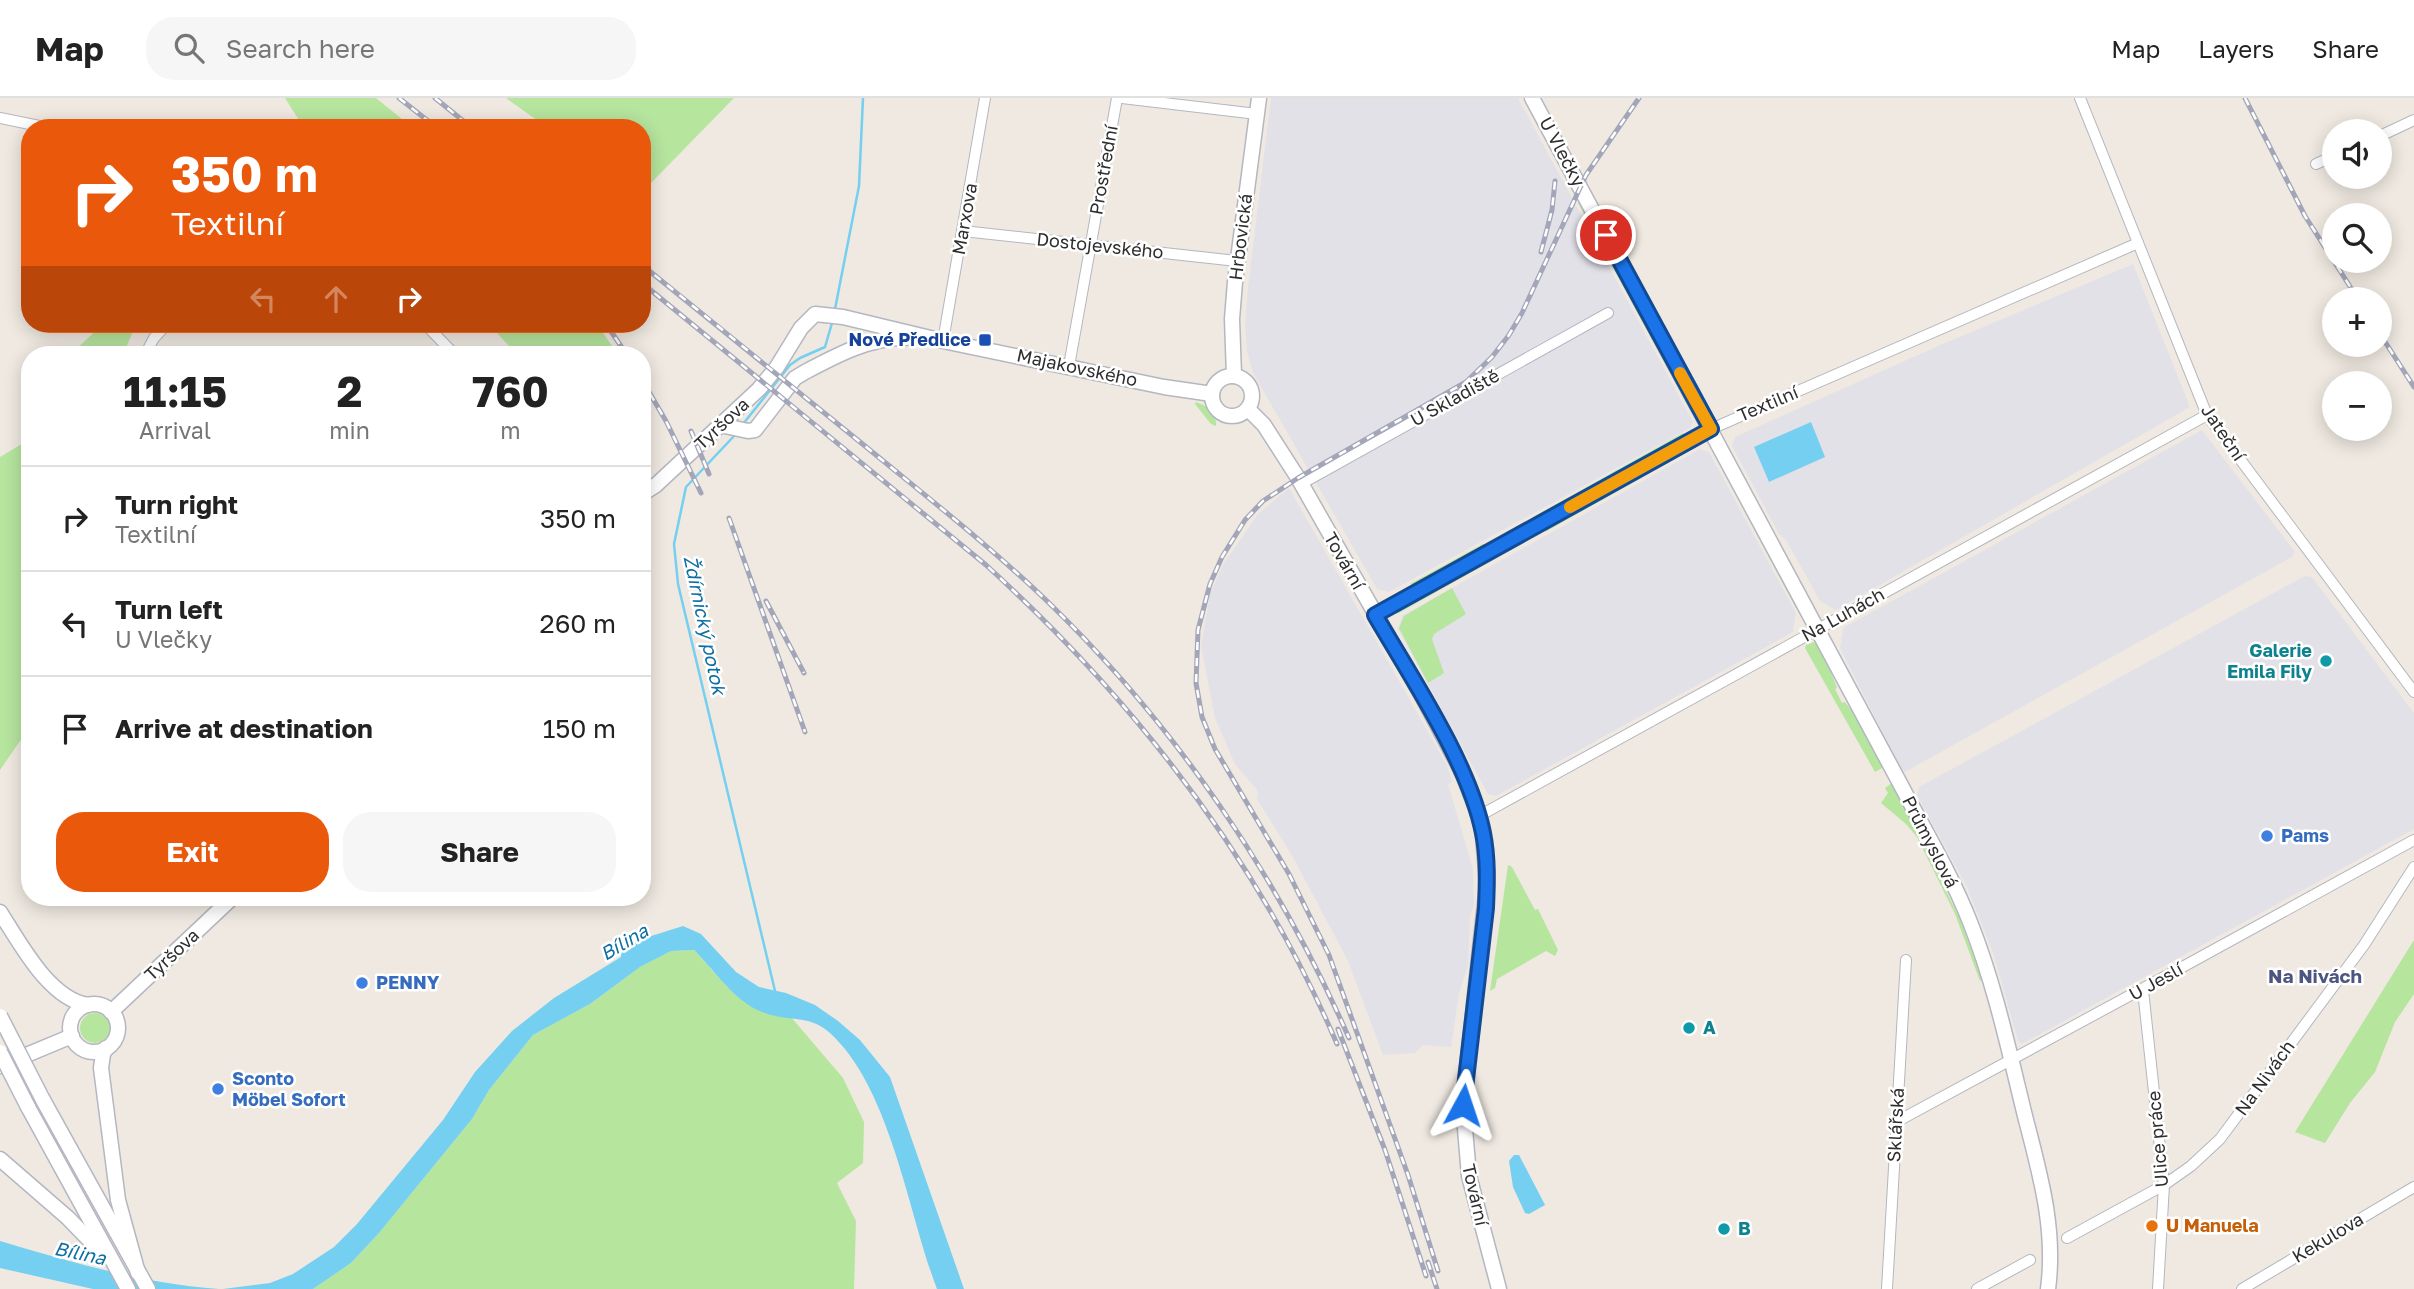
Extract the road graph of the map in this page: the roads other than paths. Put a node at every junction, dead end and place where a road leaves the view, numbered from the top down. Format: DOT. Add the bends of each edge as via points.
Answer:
graph roads {
  1 [pos="985,98"];
  2 [pos="1119,98"];
  3 [pos="1259,98"];
  4 [pos="1532,98"];
  5 [pos="2080,98"];
  6 [pos="1257,114"];
  7 [pos="0,118"];
  8 [pos="2414,120"];
  9 [pos="21,122"];
  10 [pos="2392,130"];
  11 [pos="2322,161"];
  12 [pos="2316,164"];
  13 [pos="963,231"];
  14 [pos="2138,243"];
  15 [pos="1090,245"];
  16 [pos="1237,261"];
  17 [pos="1608,313"];
  18 [pos="434,333"];
  19 [pos="943,341"];
  20 [pos="790,343"];
  21 [pos="446,346"];
  22 [pos="1069,366"];
  23 [pos="1234,376"];
  24 [pos="1212,394"];
  25 [pos="1248,409"];
  26 [pos="2207,415"];
  27 [pos="734,428"];
  28 [pos="1711,429"];
  29 [pos="1301,484"];
  30 [pos="651,488"];
  31 [pos="1375,615"];
  32 [pos="1817,629"];
  33 [pos="2414,692"];
  34 [pos="1479,816"];
  35 [pos="2414,840"];
  36 [pos="2414,867"];
  37 [pos="224,906"];
  38 [pos="0,912"];
  39 [pos="1906,960"];
  40 [pos="2143,990"];
  41 [pos="88,1005"];
  42 [pos="111,1012"];
  43 [pos="0,1016"];
  44 [pos="72,1036"];
  45 [pos="106,1048"];
  46 [pos="0,1052"];
  47 [pos="2011,1058"];
  48 [pos="0,1066"];
  49 [pos="1896,1122"];
  50 [pos="0,1159"];
  51 [pos="2164,1185"];
  52 [pos="2414,1187"];
  53 [pos="2067,1238"];
  54 [pos="2030,1260"];
  55 [pos="116,1267"];
  56 [pos="138,1273"];
  57 [pos="128,1289"];
  58 [pos="148,1289"];
  59 [pos="1499,1289"];
  60 [pos="1886,1289"];
  61 [pos="1977,1289"];
  62 [pos="2048,1289"];
  63 [pos="2158,1289"];
  64 [pos="2242,1289"];
  1 -- 13 [label="street, Marxova"];
  2 -- 6 [label="street"];
  2 -- 15 [label="street, Prostřední"];
  3 -- 6 [label="main road, Hrbovická"];
  4 -- 28 [label="main road, U Vlečky"];
  5 -- 14 [label="street, Jateční"];
  6 -- 16 [label="main road, Hrbovická"];
  7 -- 9 [label="street"];
  8 -- 10 [label="street"];
  11 -- 12 [label="street"];
  13 -- 15 [label="street, Dostojevského"];
  13 -- 19 [label="street, Marxova"];
  14 -- 26 [label="street, Jateční"];
  14 -- 28 [label="street, Textilní"];
  15 -- 16 [label="street, Dostojevského"];
  15 -- 22 [label="street, Prostřední"];
  16 -- 23 [label="main road, Hrbovická"];
  17 -- 29 [label="street, U Skladiště"];
  18 -- 21 [label="street"];
  19 -- 20 [label="main road, Majakovského" via="815,314"];
  19 -- 22 [label="main road, Majakovského"];
  19 -- 27 [label="main road, Majakovského" via="873,341 795,378 760,426"];
  20 -- 27 [label="main road, Tyršova"];
  22 -- 24 [label="main road, Majakovského"];
  23 -- 24 [label="main road" via="1218,382"];
  23 -- 25 [label="main road" via="1249,386 1252,398"];
  24 -- 25 [label="main road" via="1213,404 1224,415 1233,417"];
  25 -- 29 [label="main road, Tovární" via="1264,425"];
  26 -- 32 [label="street, Na Luhách"];
  26 -- 33 [label="street, Jateční"];
  27 -- 30 [label="main road, Tyršova"];
  28 -- 31 [label="street, Textilní"];
  28 -- 32 [label="main road, Průmyslová"];
  29 -- 31 [label="main road, Tovární"];
  31 -- 34 [label="main road, Tovární" via="1445,739"];
  32 -- 34 [label="street, Na Luhách"];
  32 -- 47 [label="main road, Průmyslová" via="1969,920"];
  34 -- 59 [label="main road, Tovární" via="1487,885 1463,1105 1469,1176"];
  35 -- 40 [label="street, U Jeslí"];
  36 -- 51 [label="street, Na Nivách" via="2364,945 2220,1139"];
  37 -- 42 [label="main road, Tyršova"];
  38 -- 41 [label="main road" via="35,965 60,992"];
  39 -- 49 [label="street, Sklářská"];
  40 -- 47 [label="street, U Jeslí"];
  40 -- 51 [label="street, Ulice práce"];
  41 -- 42 [label="main road" via="101,1005"];
  41 -- 44 [label="main road" via="73,1017"];
  42 -- 45 [label="main road" via="117,1032"];
  43 -- 56 [label="main road, bridge"];
  44 -- 45 [label="main road" via="85,1050"];
  44 -- 48 [label="main road"];
  45 -- 56 [label="main road" via="101,1068 115,1182"];
  46 -- 55 [label="main road, bridge"];
  47 -- 49 [label="street, U Jeslí"];
  47 -- 62 [label="main road, Průmyslová" via="2049,1219"];
  49 -- 60 [label="street, Sklářská"];
  50 -- 55 [label="main road"];
  51 -- 53 [label="street, Na Nivách"];
  51 -- 63 [label="street, Ulice práce"];
  52 -- 64 [label="street, Kekulova"];
  54 -- 61 [label="street"];
  55 -- 57 [label="main road"];
  56 -- 58 [label="main road"];
}
